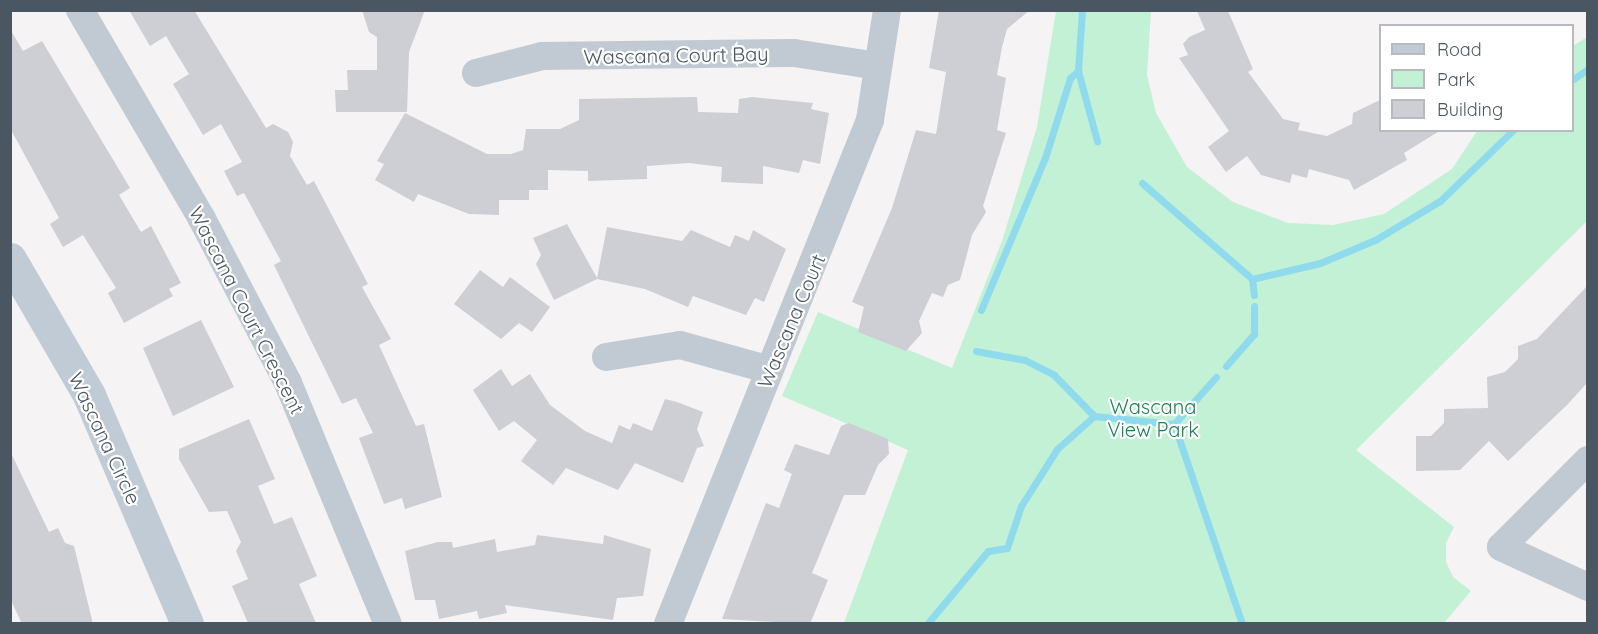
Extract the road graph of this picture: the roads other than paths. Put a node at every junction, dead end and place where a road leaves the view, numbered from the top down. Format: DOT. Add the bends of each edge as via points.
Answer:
graph roads {
  1 [pos="80,10"];
  2 [pos="887,10"];
  3 [pos="878,66"];
  4 [pos="476,73"];
  5 [pos="10,260"];
  6 [pos="606,357"];
  7 [pos="770,370"];
  8 [pos="1587,460"];
  9 [pos="1587,587"];
  10 [pos="187,624"];
  11 [pos="388,624"];
  12 [pos="668,624"];
  1 -- 11 [label="street, Wascana Court Crescent" via="202,219 288,383"];
  2 -- 3 [label="street, Wascana Court"];
  3 -- 4 [label="street, Wascana Court Bay" via="794,53 565,56"];
  3 -- 7 [label="street, Wascana Court" via="870,120"];
  5 -- 10 [label="street, Wascana Circle" via="89,395"];
  6 -- 7 [label="street" via="680,345"];
  7 -- 12 [label="street, Wascana Court"];
  8 -- 9 [label="street" via="1501,547"];
}
